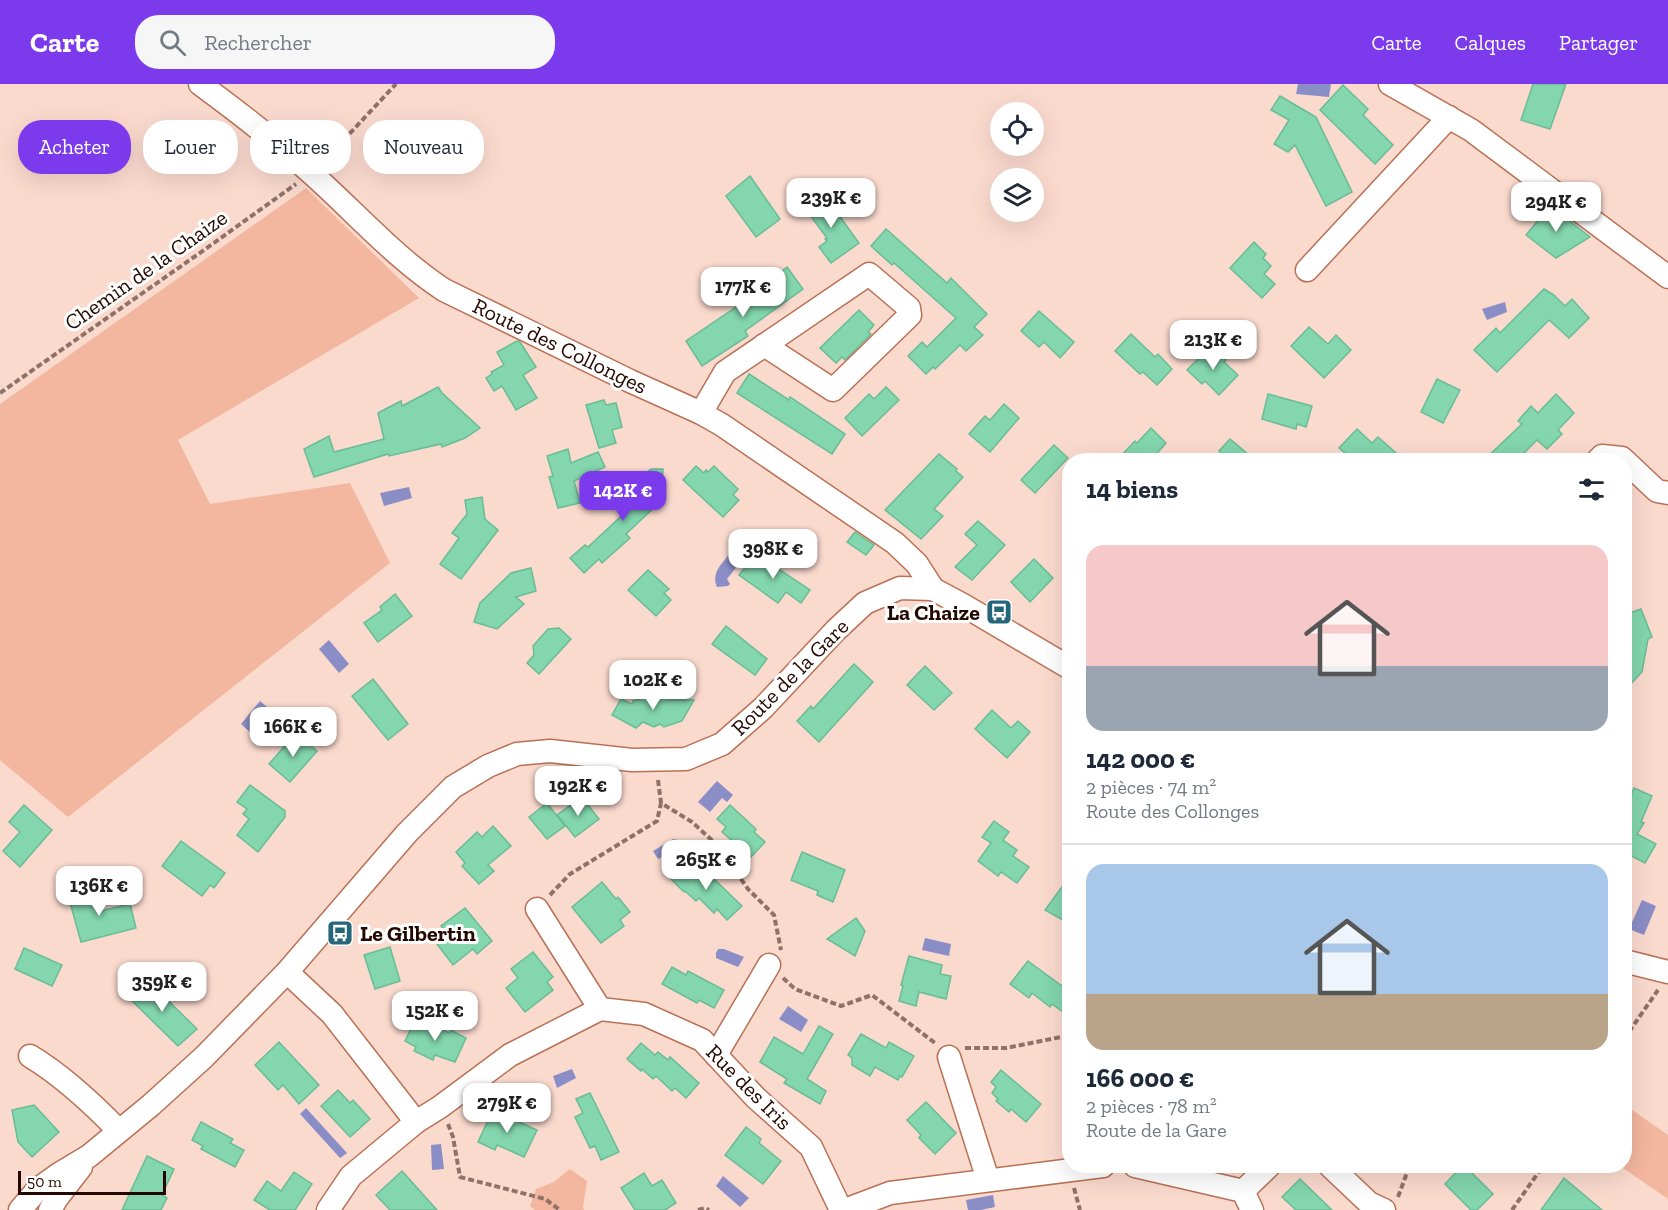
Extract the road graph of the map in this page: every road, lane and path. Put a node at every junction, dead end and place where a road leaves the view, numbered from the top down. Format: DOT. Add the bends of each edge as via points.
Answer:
graph roads {
  1 [pos="200,84"];
  2 [pos="396,84"];
  3 [pos="1390,84"];
  4 [pos="1449,117"];
  5 [pos="250,121"];
  6 [pos="351,132"];
  7 [pos="310,174"];
  8 [pos="312,174"];
  9 [pos="1307,270"];
  10 [pos="1668,277"];
  11 [pos="764,345"];
  12 [pos="0,393"];
  13 [pos="701,412"];
  14 [pos="1632,467"];
  15 [pos="1668,493"];
  16 [pos="933,589"];
  17 [pos="1062,663"];
  18 [pos="654,760"];
  19 [pos="661,803"];
  20 [pos="537,909"];
  21 [pos="769,965"];
  22 [pos="1632,965"];
  23 [pos="287,972"];
  24 [pos="1665,978"];
  25 [pos="600,1009"];
  26 [pos="1632,1027"];
  27 [pos="1062,1037"];
  28 [pos="931,1040"];
  29 [pos="716,1055"];
  30 [pos="30,1056"];
  31 [pos="949,1057"];
  32 [pos="440,1107"];
  33 [pos="416,1122"];
  34 [pos="119,1131"];
  35 [pos="89,1156"];
  36 [pos="1062,1171"];
  37 [pos="1190,1173"];
  38 [pos="1265,1173"];
  39 [pos="1337,1173"];
  40 [pos="1407,1173"];
  41 [pos="1538,1173"];
  42 [pos="988,1180"];
  43 [pos="1248,1201"];
  44 [pos="1389,1207"];
  45 [pos="20,1210"];
  46 [pos="50,1210"];
  47 [pos="328,1210"];
  48 [pos="560,1210"];
  49 [pos="698,1210"];
  50 [pos="709,1210"];
  51 [pos="843,1210"];
  52 [pos="1512,1210"];
  1 -- 5 [label="street, Route des Collonges"];
  2 -- 6 [label="path, Chemin de la Chaize"];
  3 -- 4 [label="street"];
  4 -- 9 [label="street"];
  4 -- 10 [label="street"];
  7 -- 12 [label="path, Chemin de la Chaize"];
  8 -- 13 [label="street, Route des Collonges" via="419,273 444,290"];
  11 -- 11 [label="street" via="869,274 909,308 910,315 833,390"];
  11 -- 13 [label="street" via="725,372"];
  13 -- 16 [label="street, Route des Collonges" via="895,543 917,564"];
  14 -- 15 [label="street" via="1657,491"];
  16 -- 17 [label="street"];
  16 -- 18 [label="street, Route de la Gare" via="900,588 865,603 763,708 722,744 686,759"];
  18 -- 19 [label="path"];
  18 -- 23 [label="street, Route de la Gare" via="550,751 517,754 488,766 453,788 407,833"];
  19 -- 20 [label="path" via="657,821 570,874"];
  19 -- 21 [label="path" via="692,822 716,844 748,889 774,915 782,949"];
  20 -- 25 [label="street"];
  21 -- 28 [label="path" via="795,988 841,1006 872,995"];
  21 -- 29 [label="street"];
  22 -- 24 [label="street"];
  23 -- 33 [label="street" via="332,1014"];
  23 -- 34 [label="street, Route de la Gare" via="204,1057"];
  24 -- 26 [label="path"];
  25 -- 29 [label="street, Rue des Iris" via="644,1014 702,1040"];
  25 -- 32 [label="street" via="510,1054"];
  27 -- 31 [label="path" via="1006,1048 954,1048"];
  29 -- 51 [label="street, Rue des Iris" via="756,1098 811,1147"];
  30 -- 34 [label="street"];
  31 -- 42 [label="street"];
  32 -- 33 [label="street"];
  32 -- 48 [label="path" via="453,1137 460,1177 545,1199"];
  33 -- 47 [label="street" via="351,1176"];
  34 -- 35 [label="street, Route de la Gare"];
  35 -- 45 [label="street, Route de la Gare" via="38,1189"];
  35 -- 46 [label="street, Route de la Gare"];
  36 -- 42 [label="street, Rue des Iris"];
  37 -- 43 [label="street"];
  38 -- 43 [label="street"];
  39 -- 44 [label="street" via="1369,1203"];
  40 -- 44 [label="path" via="1398,1197"];
  41 -- 52 [label="path"];
  42 -- 51 [label="street, Rue des Iris" via="890,1193"];
  49 -- 50 [label="path"];
}
